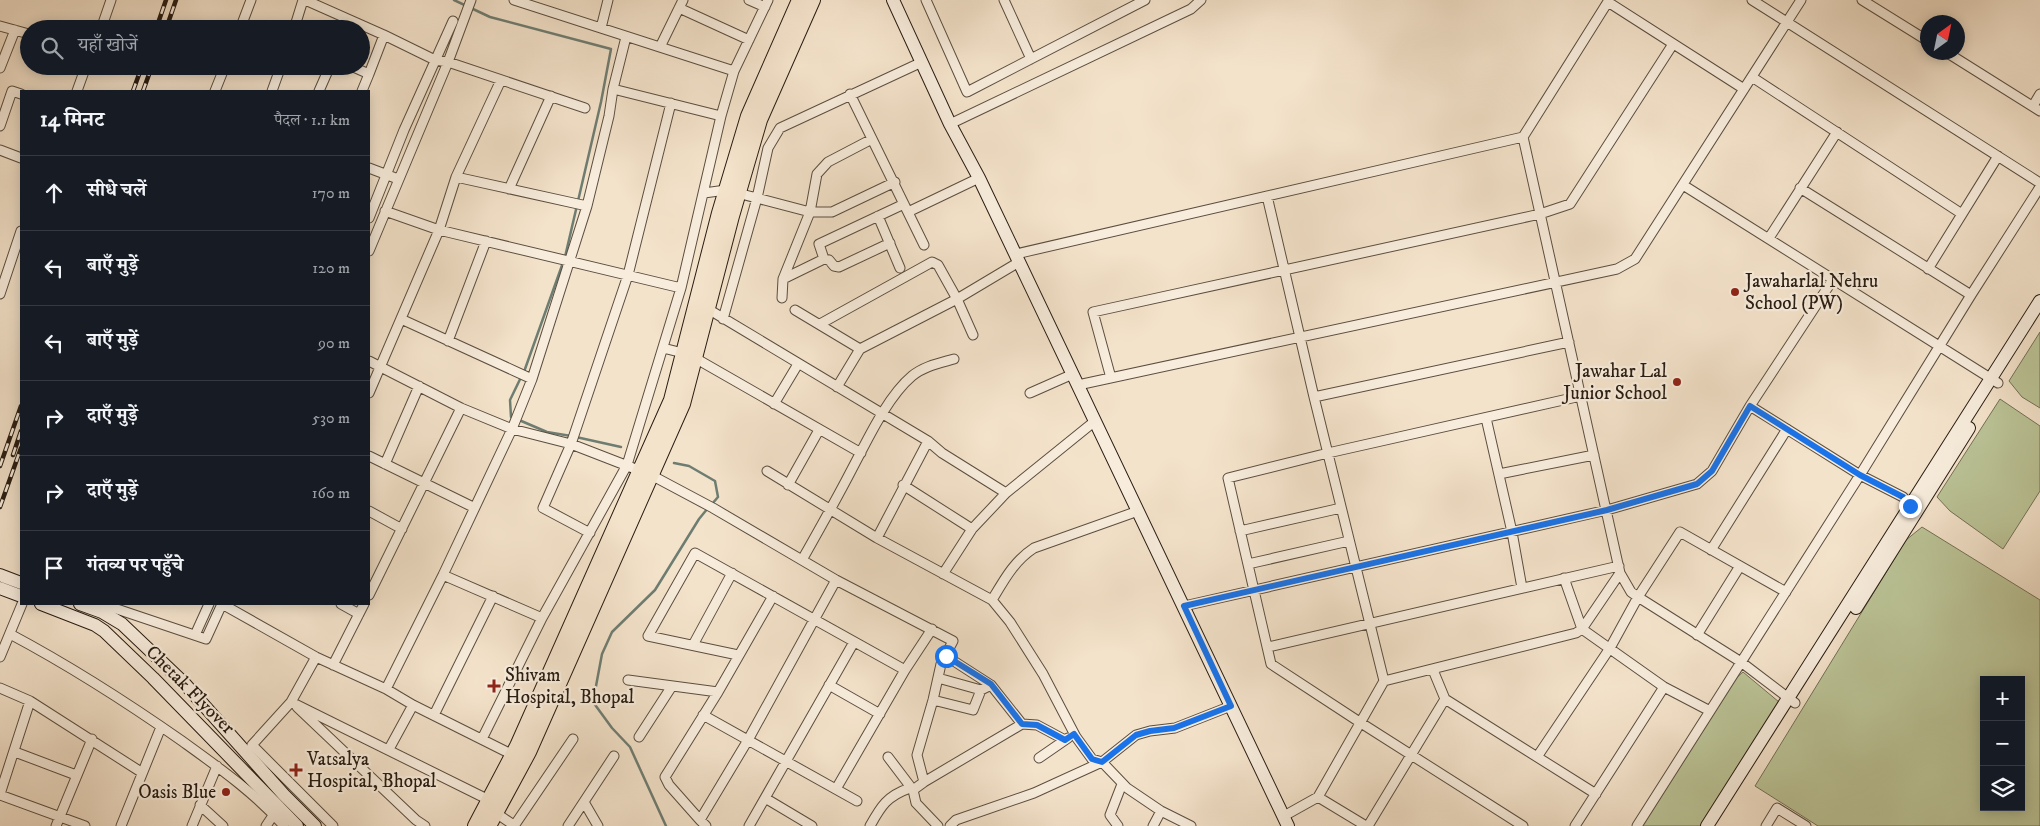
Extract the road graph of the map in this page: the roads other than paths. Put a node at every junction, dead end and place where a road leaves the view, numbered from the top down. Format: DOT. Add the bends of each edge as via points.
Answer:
graph roads {
  1 [pos="112,0"];
  2 [pos="251,0"];
  3 [pos="304,0"];
  4 [pos="471,0"];
  5 [pos="514,0"];
  6 [pos="749,0"];
  7 [pos="799,0"];
  8 [pos="813,0"];
  9 [pos="894,0"];
  10 [pos="926,0"];
  11 [pos="1004,0"];
  12 [pos="1145,0"];
  13 [pos="1201,0"];
  14 [pos="1752,0"];
  15 [pos="1801,0"];
  16 [pos="605,1"];
  17 [pos="1609,1"];
  18 [pos="1865,1"];
  19 [pos="682,4"];
  20 [pos="766,4"];
  21 [pos="104,20"];
  22 [pos="243,20"];
  23 [pos="297,20"];
  24 [pos="350,20"];
  25 [pos="453,21"];
  26 [pos="1787,22"];
  27 [pos="0,26"];
  28 [pos="601,28"];
  29 [pos="370,29"];
  30 [pos="15,30"];
  31 [pos="20,31"];
  32 [pos="384,35"];
  33 [pos="1920,36"];
  34 [pos="626,37"];
  35 [pos="749,40"];
  36 [pos="1673,44"];
  37 [pos="660,47"];
  38 [pos="1031,59"];
  39 [pos="435,60"];
  40 [pos="1959,60"];
  41 [pos="448,62"];
  42 [pos="922,62"];
  43 [pos="0,68"];
  44 [pos="370,71"];
  45 [pos="734,71"];
  46 [pos="82,75"];
  47 [pos="221,75"];
  48 [pos="278,75"];
  49 [pos="326,75"];
  50 [pos="369,75"];
  51 [pos="1752,77"];
  52 [pos="501,80"];
  53 [pos="613,89"];
  54 [pos="1744,89"];
  55 [pos="76,90"];
  56 [pos="215,90"];
  57 [pos="272,90"];
  58 [pos="319,90"];
  59 [pos="362,90"];
  60 [pos="20,94"];
  61 [pos="850,94"];
  62 [pos="2040,94"];
  63 [pos="551,96"];
  64 [pos="671,103"];
  65 [pos="584,108"];
  66 [pos="2036,108"];
  67 [pos="721,116"];
  68 [pos="950,124"];
  69 [pos="0,126"];
  70 [pos="1836,132"];
  71 [pos="1523,137"];
  72 [pos="872,139"];
  73 [pos="0,150"];
  74 [pos="1998,156"];
  75 [pos="20,158"];
  76 [pos="370,168"];
  77 [pos="386,174"];
  78 [pos="456,177"];
  79 [pos="979,178"];
  80 [pos="398,179"];
  81 [pos="895,182"];
  82 [pos="2040,183"];
  83 [pos="1683,185"];
  84 [pos="2040,187"];
  85 [pos="1800,188"];
  86 [pos="509,189"];
  87 [pos="733,192"];
  88 [pos="704,193"];
  89 [pos="1267,196"];
  90 [pos="757,198"];
  91 [pos="587,206"];
  92 [pos="906,208"];
  93 [pos="385,211"];
  94 [pos="810,212"];
  95 [pos="1540,214"];
  96 [pos="1962,214"];
  97 [pos="370,215"];
  98 [pos="878,216"];
  99 [pos="370,218"];
  100 [pos="381,222"];
  101 [pos="439,230"];
  102 [pos="20,234"];
  103 [pos="1769,238"];
  104 [pos="486,241"];
  105 [pos="890,243"];
  106 [pos="924,245"];
  107 [pos="370,249"];
  108 [pos="1018,258"];
  109 [pos="824,260"];
  110 [pos="570,261"];
  111 [pos="900,268"];
  112 [pos="1928,269"];
  113 [pos="1283,270"];
  114 [pos="628,275"];
  115 [pos="783,280"];
  116 [pos="1832,281"];
  117 [pos="1556,282"];
  118 [pos="681,288"];
  119 [pos="0,294"];
  120 [pos="1971,295"];
  121 [pos="782,298"];
  122 [pos="957,299"];
  123 [pos="2040,301"];
  124 [pos="708,309"];
  125 [pos="796,310"];
  126 [pos="2040,316"];
  127 [pos="401,319"];
  128 [pos="723,319"];
  129 [pos="820,324"];
  130 [pos="973,335"];
  131 [pos="1299,338"];
  132 [pos="448,341"];
  133 [pos="1569,342"];
  134 [pos="1940,347"];
  135 [pos="663,348"];
  136 [pos="860,349"];
  137 [pos="689,356"];
  138 [pos="954,359"];
  139 [pos="370,362"];
  140 [pos="798,364"];
  141 [pos="379,366"];
  142 [pos="1111,378"];
  143 [pos="532,379"];
  144 [pos="1076,380"];
  145 [pos="1994,381"];
  146 [pos="419,386"];
  147 [pos="837,387"];
  148 [pos="370,390"];
  149 [pos="1030,393"];
  150 [pos="1581,396"];
  151 [pos="1314,398"];
  152 [pos="774,404"];
  153 [pos="1750,406"];
  154 [pos="461,408"];
  155 [pos="882,414"];
  156 [pos="1486,418"];
  157 [pos="515,421"];
  158 [pos="1095,421"];
  159 [pos="1787,429"];
  160 [pos="819,430"];
  161 [pos="928,441"];
  162 [pos="571,444"];
  163 [pos="860,453"];
  164 [pos="1328,453"];
  165 [pos="1594,455"];
  166 [pos="370,456"];
  167 [pos="385,464"];
  168 [pos="639,470"];
  169 [pos="767,471"];
  170 [pos="1499,474"];
  171 [pos="1860,475"];
  172 [pos="424,484"];
  173 [pos="788,485"];
  174 [pos="903,485"];
  175 [pos="1006,494"];
  176 [pos="1914,502"];
  177 [pos="473,508"];
  178 [pos="1341,508"];
  179 [pos="1607,510"];
  180 [pos="830,511"];
  181 [pos="1138,511"];
  182 [pos="370,512"];
  183 [pos="402,529"];
  184 [pos="972,529"];
  185 [pos="1240,531"];
  186 [pos="1512,532"];
  187 [pos="590,533"];
  188 [pos="876,538"];
  189 [pos="1350,541"];
  190 [pos="1711,550"];
  191 [pos="802,560"];
  192 [pos="1248,564"];
  193 [pos="1740,566"];
  194 [pos="1356,567"];
  195 [pos="1620,569"];
  196 [pos="732,573"];
  197 [pos="943,574"];
  198 [pos="442,575"];
  199 [pos="0,576"];
  200 [pos="1564,578"];
  201 [pos="836,580"];
  202 [pos="20,583"];
  203 [pos="0,588"];
  204 [pos="1522,588"];
  205 [pos="1253,590"];
  206 [pos="1786,592"];
  207 [pos="370,593"];
  208 [pos="20,596"];
  209 [pos="493,596"];
  210 [pos="773,596"];
  211 [pos="1638,597"];
  212 [pos="992,600"];
  213 [pos="22,605"];
  214 [pos="44,605"];
  215 [pos="83,605"];
  216 [pos="108,605"];
  217 [pos="209,605"];
  218 [pos="222,605"];
  219 [pos="224,605"];
  220 [pos="342,605"];
  221 [pos="364,605"];
  222 [pos="1184,606"];
  223 [pos="360,614"];
  224 [pos="542,618"];
  225 [pos="814,619"];
  226 [pos="1370,624"];
  227 [pos="932,629"];
  228 [pos="1582,629"];
  229 [pos="10,634"];
  230 [pos="195,635"];
  231 [pos="1697,635"];
  232 [pos="854,642"];
  233 [pos="693,645"];
  234 [pos="1268,647"];
  235 [pos="1610,648"];
  236 [pos="738,655"];
  237 [pos="946,656"];
  238 [pos="0,657"];
  239 [pos="316,657"];
  240 [pos="1741,662"];
  241 [pos="333,665"];
  242 [pos="905,670"];
  243 [pos="1433,670"];
  244 [pos="938,678"];
  245 [pos="628,680"];
  246 [pos="1384,681"];
  247 [pos="991,684"];
  248 [pos="829,685"];
  249 [pos="672,686"];
  250 [pos="1664,687"];
  251 [pos="0,688"];
  252 [pos="386,688"];
  253 [pos="980,690"];
  254 [pos="718,692"];
  255 [pos="1445,699"];
  256 [pos="933,700"];
  257 [pos="1792,700"];
  258 [pos="30,701"];
  259 [pos="291,702"];
  260 [pos="413,705"];
  261 [pos="1231,706"];
  262 [pos="1710,711"];
  263 [pos="880,714"];
  264 [pos="434,715"];
  265 [pos="703,715"];
  266 [pos="1022,724"];
  267 [pos="1361,724"];
  268 [pos="161,727"];
  269 [pos="1074,734"];
  270 [pos="639,736"];
  271 [pos="92,739"];
  272 [pos="482,739"];
  273 [pos="573,739"];
  274 [pos="748,740"];
  275 [pos="1065,740"];
  276 [pos="389,749"];
  277 [pos="15,752"];
  278 [pos="1411,755"];
  279 [pos="614,756"];
  280 [pos="518,757"];
  281 [pos="888,757"];
  282 [pos="1537,757"];
  283 [pos="1039,758"];
  284 [pos="786,761"];
  285 [pos="1102,762"];
  286 [pos="217,766"];
  287 [pos="141,772"];
  288 [pos="76,775"];
  289 [pos="924,782"];
  290 [pos="1122,784"];
  291 [pos="836,789"];
  292 [pos="912,789"];
  293 [pos="1596,794"];
  294 [pos="0,795"];
  295 [pos="1318,797"];
  296 [pos="765,798"];
  297 [pos="488,800"];
  298 [pos="857,801"];
  299 [pos="584,802"];
  300 [pos="200,805"];
  301 [pos="279,805"];
  302 [pos="1161,811"];
  303 [pos="496,812"];
  304 [pos="60,817"];
  305 [pos="1286,821"];
  306 [pos="703,823"];
  307 [pos="752,825"];
  308 [pos="56,826"];
  309 [pos="85,826"];
  310 [pos="121,826"];
  311 [pos="192,826"];
  312 [pos="223,826"];
  313 [pos="266,826"];
  314 [pos="284,826"];
  315 [pos="297,826"];
  316 [pos="315,826"];
  317 [pos="333,826"];
  318 [pos="425,826"];
  319 [pos="475,826"];
  320 [pos="489,826"];
  321 [pos="515,826"];
  322 [pos="568,826"];
  323 [pos="598,826"];
  324 [pos="812,826"];
  325 [pos="870,826"];
  326 [pos="938,826"];
  327 [pos="950,826"];
  328 [pos="1118,826"];
  329 [pos="1153,826"];
  330 [pos="1191,826"];
  331 [pos="1367,826"];
  332 [pos="1523,826"];
  333 [pos="1575,826"];
  334 [pos="1637,826"];
  335 [pos="1707,826"];
  336 [pos="1717,826"];
  337 [pos="1766,826"];
  338 [pos="1806,826"];
  1 -- 21 [label="street"];
  2 -- 22 [label="street"];
  3 -- 23 [label="street"];
  3 -- 24 [label="street"];
  4 -- 41 [label="street"];
  5 -- 28 [label="street"];
  6 -- 20 [label="street"];
  7 -- 87 [label="main road" via="748,116"];
  8 -- 87 [label="main road" via="760,120"];
  9 -- 42 [label="street"];
  10 -- 38 [label="street" via="967,92"];
  11 -- 38 [label="street"];
  12 -- 38 [label="street"];
  13 -- 68 [label="street" via="1191,9"];
  14 -- 26 [label="street"];
  15 -- 26 [label="street"];
  16 -- 28 [label="street"];
  17 -- 36 [label="street"];
  17 -- 71 [label="street"];
  18 -- 33 [label="street"];
  19 -- 35 [label="street"];
  19 -- 37 [label="street"];
  20 -- 35 [label="street"];
  25 -- 39 [label="street"];
  26 -- 51 [label="street"];
  26 -- 74 [label="street"];
  27 -- 30 [label="street"];
  28 -- 34 [label="street"];
  29 -- 32 [label="street"];
  30 -- 31 [label="street"];
  30 -- 43 [label="street"];
  32 -- 39 [label="street"];
  32 -- 44 [label="street"];
  34 -- 37 [label="street"];
  34 -- 53 [label="street"];
  35 -- 45 [label="street"];
  36 -- 54 [label="street"];
  36 -- 95 [label="street" via="1570,204"];
  37 -- 45 [label="street"];
  39 -- 41 [label="street"];
  39 -- 77 [label="street"];
  40 -- 66 [label="street"];
  41 -- 52 [label="street"];
  41 -- 80 [label="street"];
  42 -- 61 [label="street"];
  42 -- 68 [label="street"];
  45 -- 67 [label="street"];
  46 -- 55 [label="street"];
  47 -- 56 [label="street"];
  48 -- 57 [label="street"];
  49 -- 58 [label="street"];
  50 -- 59 [label="street"];
  51 -- 54 [label="street"];
  51 -- 70 [label="street"];
  52 -- 63 [label="street"];
  52 -- 78 [label="street"];
  53 -- 64 [label="street"];
  53 -- 91 [label="street"];
  54 -- 83 [label="street"];
  60 -- 69 [label="street" via="12,91"];
  61 -- 72 [label="street"];
  61 -- 90 [label="street" via="780,128 768,148"];
  62 -- 66 [label="street"];
  63 -- 65 [label="street"];
  63 -- 86 [label="street"];
  64 -- 67 [label="street"];
  64 -- 114 [label="street"];
  67 -- 88 [label="street"];
  68 -- 79 [label="street"];
  70 -- 85 [label="street"];
  70 -- 96 [label="street"];
  71 -- 89 [label="street"];
  71 -- 95 [label="street"];
  72 -- 81 [label="street"];
  72 -- 94 [label="street" via="828,162 817,174"];
  73 -- 75 [label="street"];
  74 -- 82 [label="street"];
  74 -- 96 [label="street"];
  76 -- 77 [label="street"];
  77 -- 80 [label="street"];
  77 -- 97 [label="street"];
  78 -- 86 [label="street"];
  78 -- 101 [label="street"];
  79 -- 92 [label="street"];
  79 -- 108 [label="street"];
  80 -- 93 [label="street"];
  81 -- 92 [label="street"];
  81 -- 94 [label="street" via="832,212"];
  83 -- 103 [label="street"];
  83 -- 117 [label="street" via="1635,259 1616,269"];
  84 -- 120 [label="street"];
  85 -- 103 [label="street"];
  85 -- 112 [label="street"];
  86 -- 91 [label="street"];
  87 -- 88 [label="street"];
  87 -- 90 [label="street"];
  87 -- 124 [label="main road"];
  87 -- 137 [label="main road"];
  88 -- 118 [label="street"];
  89 -- 108 [label="street"];
  89 -- 113 [label="street"];
  90 -- 94 [label="street"];
  90 -- 128 [label="street"];
  91 -- 110 [label="street"];
  92 -- 98 [label="street"];
  92 -- 106 [label="street"];
  93 -- 100 [label="street"];
  93 -- 101 [label="street"];
  94 -- 115 [label="street"];
  95 -- 113 [label="street"];
  95 -- 117 [label="street"];
  96 -- 112 [label="street"];
  98 -- 105 [label="street"];
  98 -- 109 [label="street" via="819,244"];
  99 -- 100 [label="street"];
  100 -- 107 [label="street"];
  101 -- 104 [label="street"];
  101 -- 127 [label="street"];
  102 -- 119 [label="street"];
  103 -- 116 [label="street"];
  104 -- 110 [label="street"];
  104 -- 132 [label="street"];
  105 -- 109 [label="street" via="838,267"];
  105 -- 111 [label="street"];
  108 -- 122 [label="street"];
  108 -- 144 [label="street"];
  109 -- 115 [label="street"];
  110 -- 114 [label="street"];
  110 -- 143 [label="street"];
  112 -- 120 [label="street"];
  113 -- 131 [label="street"];
  113 -- 142 [label="street" via="1093,312"];
  114 -- 118 [label="street"];
  114 -- 162 [label="street"];
  115 -- 121 [label="street"];
  116 -- 134 [label="street"];
  116 -- 153 [label="street"];
  117 -- 131 [label="street"];
  117 -- 133 [label="street"];
  118 -- 135 [label="street"];
  120 -- 134 [label="street"];
  122 -- 129 [label="street" via="938,265 932,262"];
  122 -- 130 [label="street"];
  122 -- 136 [label="street"];
  123 -- 145 [label="street"];
  124 -- 128 [label="street"];
  124 -- 137 [label="main road"];
  125 -- 129 [label="street"];
  126 -- 145 [label="street"];
  127 -- 132 [label="street"];
  127 -- 141 [label="street"];
  128 -- 140 [label="street"];
  129 -- 136 [label="street"];
  131 -- 142 [label="street"];
  131 -- 151 [label="street"];
  132 -- 143 [label="street"];
  133 -- 150 [label="street"];
  133 -- 151 [label="street"];
  134 -- 145 [label="street"];
  134 -- 171 [label="street"];
  135 -- 137 [label="street"];
  135 -- 168 [label="street"];
  136 -- 147 [label="street"];
  137 -- 152 [label="street"];
  137 -- 168 [label="main road" via="683,404"];
  138 -- 155 [label="street" via="925,368 912,376"];
  139 -- 141 [label="street"];
  140 -- 147 [label="street"];
  140 -- 152 [label="street"];
  141 -- 146 [label="street"];
  141 -- 148 [label="street"];
  142 -- 144 [label="street"];
  143 -- 157 [label="street"];
  144 -- 149 [label="street"];
  144 -- 158 [label="street"];
  145 -- 176 [label="street"];
  146 -- 154 [label="street"];
  146 -- 167 [label="street"];
  147 -- 155 [label="street"];
  150 -- 156 [label="street"];
  150 -- 165 [label="street"];
  151 -- 164 [label="street"];
  152 -- 160 [label="street"];
  153 -- 159 [label="street"];
  153 -- 179 [label="street" via="1712,471 1697,484"];
  154 -- 157 [label="street"];
  154 -- 172 [label="street"];
  155 -- 161 [label="street"];
  155 -- 163 [label="street"];
  156 -- 164 [label="street"];
  156 -- 170 [label="street"];
  157 -- 162 [label="street"];
  157 -- 177 [label="street"];
  158 -- 175 [label="street"];
  158 -- 181 [label="street"];
  159 -- 171 [label="street"];
  159 -- 190 [label="street"];
  160 -- 163 [label="street"];
  160 -- 173 [label="street"];
  161 -- 174 [label="street"];
  161 -- 175 [label="street"];
  162 -- 168 [label="street"];
  162 -- 187 [label="street" via="543,508"];
  163 -- 180 [label="street"];
  164 -- 178 [label="street"];
  164 -- 185 [label="street" via="1228,478"];
  165 -- 170 [label="street"];
  165 -- 179 [label="street"];
  166 -- 167 [label="street"];
  167 -- 172 [label="street"];
  168 -- 187 [label="street"];
  168 -- 191 [label="street" via="696,498"];
  168 -- 280 [label="main road"];
  169 -- 173 [label="street"];
  170 -- 186 [label="street"];
  171 -- 176 [label="street"];
  171 -- 206 [label="street"];
  172 -- 177 [label="street"];
  172 -- 183 [label="street"];
  173 -- 180 [label="street"];
  174 -- 184 [label="street"];
  174 -- 188 [label="street"];
  175 -- 184 [label="street"];
  176 -- 257 [label="street"];
  177 -- 198 [label="street"];
  178 -- 185 [label="street"];
  178 -- 189 [label="street"];
  179 -- 186 [label="street"];
  179 -- 195 [label="street"];
  180 -- 188 [label="street"];
  180 -- 191 [label="street"];
  181 -- 212 [label="street" via="1034,548 1012,567"];
  181 -- 222 [label="street"];
  182 -- 183 [label="street"];
  183 -- 207 [label="street"];
  184 -- 197 [label="street"];
  185 -- 192 [label="street"];
  186 -- 194 [label="street"];
  186 -- 204 [label="street"];
  187 -- 224 [label="street"];
  188 -- 197 [label="street"];
  189 -- 192 [label="street"];
  189 -- 194 [label="street"];
  190 -- 193 [label="street"];
  190 -- 211 [label="street" via="1680,532"];
  191 -- 201 [label="street"];
  192 -- 205 [label="street"];
  193 -- 206 [label="street"];
  193 -- 231 [label="street"];
  194 -- 205 [label="street"];
  194 -- 226 [label="street"];
  195 -- 200 [label="street"];
  195 -- 211 [label="street" via="1631,592"];
  195 -- 228 [label="street"];
  196 -- 210 [label="street"];
  196 -- 233 [label="street"];
  196 -- 233 [label="street" via="695,553 648,636"];
  197 -- 212 [label="street"];
  198 -- 209 [label="street"];
  198 -- 252 [label="street"];
  199 -- 202 [label="street"];
  200 -- 204 [label="street"];
  200 -- 228 [label="street"];
  201 -- 225 [label="street"];
  201 -- 227 [label="street"];
  203 -- 208 [label="street"];
  204 -- 226 [label="street"];
  205 -- 222 [label="street"];
  205 -- 234 [label="street"];
  206 -- 240 [label="street"];
  209 -- 224 [label="street"];
  209 -- 264 [label="street"];
  210 -- 225 [label="street"];
  210 -- 236 [label="street"];
  211 -- 231 [label="street"];
  211 -- 235 [label="street"];
  212 -- 269 [label="street" via="1043,674"];
  213 -- 229 [label="street"];
  214 -- 301 [label="street, Chetak Flyover" via="104,631"];
  215 -- 301 [label="street, Chetak Flyover" via="122,624 184,682"];
  216 -- 230 [label="street"];
  217 -- 230 [label="street"];
  218 -- 230 [label="street" via="206,639"];
  219 -- 239 [label="street"];
  220 -- 223 [label="street"];
  221 -- 223 [label="street"];
  222 -- 261 [label="street"];
  223 -- 241 [label="street"];
  224 -- 272 [label="street"];
  225 -- 232 [label="street"];
  225 -- 274 [label="street"];
  226 -- 234 [label="street"];
  226 -- 246 [label="street"];
  227 -- 237 [label="street" via="954,642"];
  227 -- 242 [label="street"];
  228 -- 235 [label="street"];
  228 -- 243 [label="street"];
  229 -- 238 [label="street"];
  229 -- 268 [label="street" via="61,661"];
  231 -- 240 [label="street"];
  232 -- 242 [label="street"];
  232 -- 248 [label="street"];
  233 -- 236 [label="street"];
  234 -- 267 [label="street" via="1271,664"];
  235 -- 250 [label="street"];
  235 -- 282 [label="street"];
  236 -- 254 [label="street"];
  237 -- 244 [label="street"];
  237 -- 247 [label="street"];
  239 -- 241 [label="street"];
  239 -- 259 [label="street"];
  240 -- 257 [label="street"];
  240 -- 262 [label="street"];
  241 -- 252 [label="street"];
  242 -- 263 [label="street"];
  243 -- 246 [label="street"];
  243 -- 255 [label="street"];
  244 -- 253 [label="street"];
  244 -- 256 [label="street"];
  245 -- 249 [label="street"];
  246 -- 267 [label="street"];
  247 -- 253 [label="street"];
  247 -- 266 [label="street"];
  248 -- 263 [label="street"];
  248 -- 284 [label="street"];
  249 -- 254 [label="street"];
  249 -- 270 [label="street"];
  250 -- 262 [label="street"];
  250 -- 293 [label="street"];
  251 -- 258 [label="street"];
  252 -- 260 [label="street"];
  253 -- 256 [label="street" via="973,710"];
  254 -- 265 [label="street"];
  255 -- 278 [label="street"];
  255 -- 282 [label="street"];
  256 -- 289 [label="street" via="917,755"];
  257 -- 335 [label="street"];
  257 -- 336 [label="street"];
  258 -- 271 [label="street"];
  258 -- 277 [label="street"];
  259 -- 276 [label="street"];
  259 -- 317 [label="street" via="252,744"];
  259 -- 318 [label="street"];
  260 -- 264 [label="street"];
  260 -- 276 [label="street"];
  261 -- 285 [label="street" via="1174,728 1136,735"];
  261 -- 305 [label="street"];
  262 -- 334 [label="street"];
  263 -- 291 [label="street"];
  264 -- 272 [label="street"];
  265 -- 274 [label="street"];
  265 -- 306 [label="street" via="666,777 669,786"];
  266 -- 275 [label="street" via="1037,725"];
  266 -- 289 [label="street"];
  267 -- 278 [label="street"];
  267 -- 295 [label="street"];
  268 -- 286 [label="street"];
  268 -- 287 [label="street"];
  269 -- 275 [label="street"];
  269 -- 285 [label="street" via="1092,759"];
  271 -- 287 [label="street"];
  271 -- 288 [label="street"];
  272 -- 280 [label="street"];
  273 -- 321 [label="street"];
  274 -- 284 [label="street"];
  274 -- 306 [label="street"];
  275 -- 283 [label="street"];
  276 -- 297 [label="street"];
  277 -- 288 [label="street"];
  277 -- 294 [label="street"];
  278 -- 331 [label="street"];
  278 -- 332 [label="street"];
  279 -- 299 [label="street"];
  280 -- 297 [label="main road"];
  280 -- 303 [label="main road"];
  281 -- 292 [label="street"];
  282 -- 293 [label="street"];
  284 -- 291 [label="street"];
  284 -- 296 [label="street"];
  285 -- 290 [label="street"];
  285 -- 327 [label="street" via="1034,793 956,820"];
  286 -- 300 [label="street"];
  286 -- 301 [label="street"];
  287 -- 310 [label="street"];
  288 -- 304 [label="street"];
  289 -- 292 [label="street"];
  290 -- 302 [label="street"];
  290 -- 328 [label="street" via="1110,815"];
  291 -- 298 [label="street"];
  292 -- 325 [label="street" via="892,795"];
  292 -- 326 [label="street" via="918,806"];
  293 -- 333 [label="street"];
  294 -- 304 [label="street"];
  295 -- 305 [label="street"];
  295 -- 331 [label="street"];
  296 -- 307 [label="street"];
  296 -- 324 [label="street"];
  297 -- 319 [label="main road"];
  299 -- 322 [label="street"];
  299 -- 323 [label="street"];
  300 -- 311 [label="street"];
  300 -- 312 [label="street"];
  301 -- 313 [label="street"];
  301 -- 314 [label="street"];
  301 -- 315 [label="street, Chetak Flyover"];
  301 -- 316 [label="street, Chetak Flyover"];
  302 -- 329 [label="street"];
  302 -- 330 [label="street"];
  303 -- 320 [label="main road"];
  303 -- 321 [label="street"];
  304 -- 308 [label="street"];
  304 -- 309 [label="street"];
  337 -- 338 [label="street" via="1777,808"];
}
